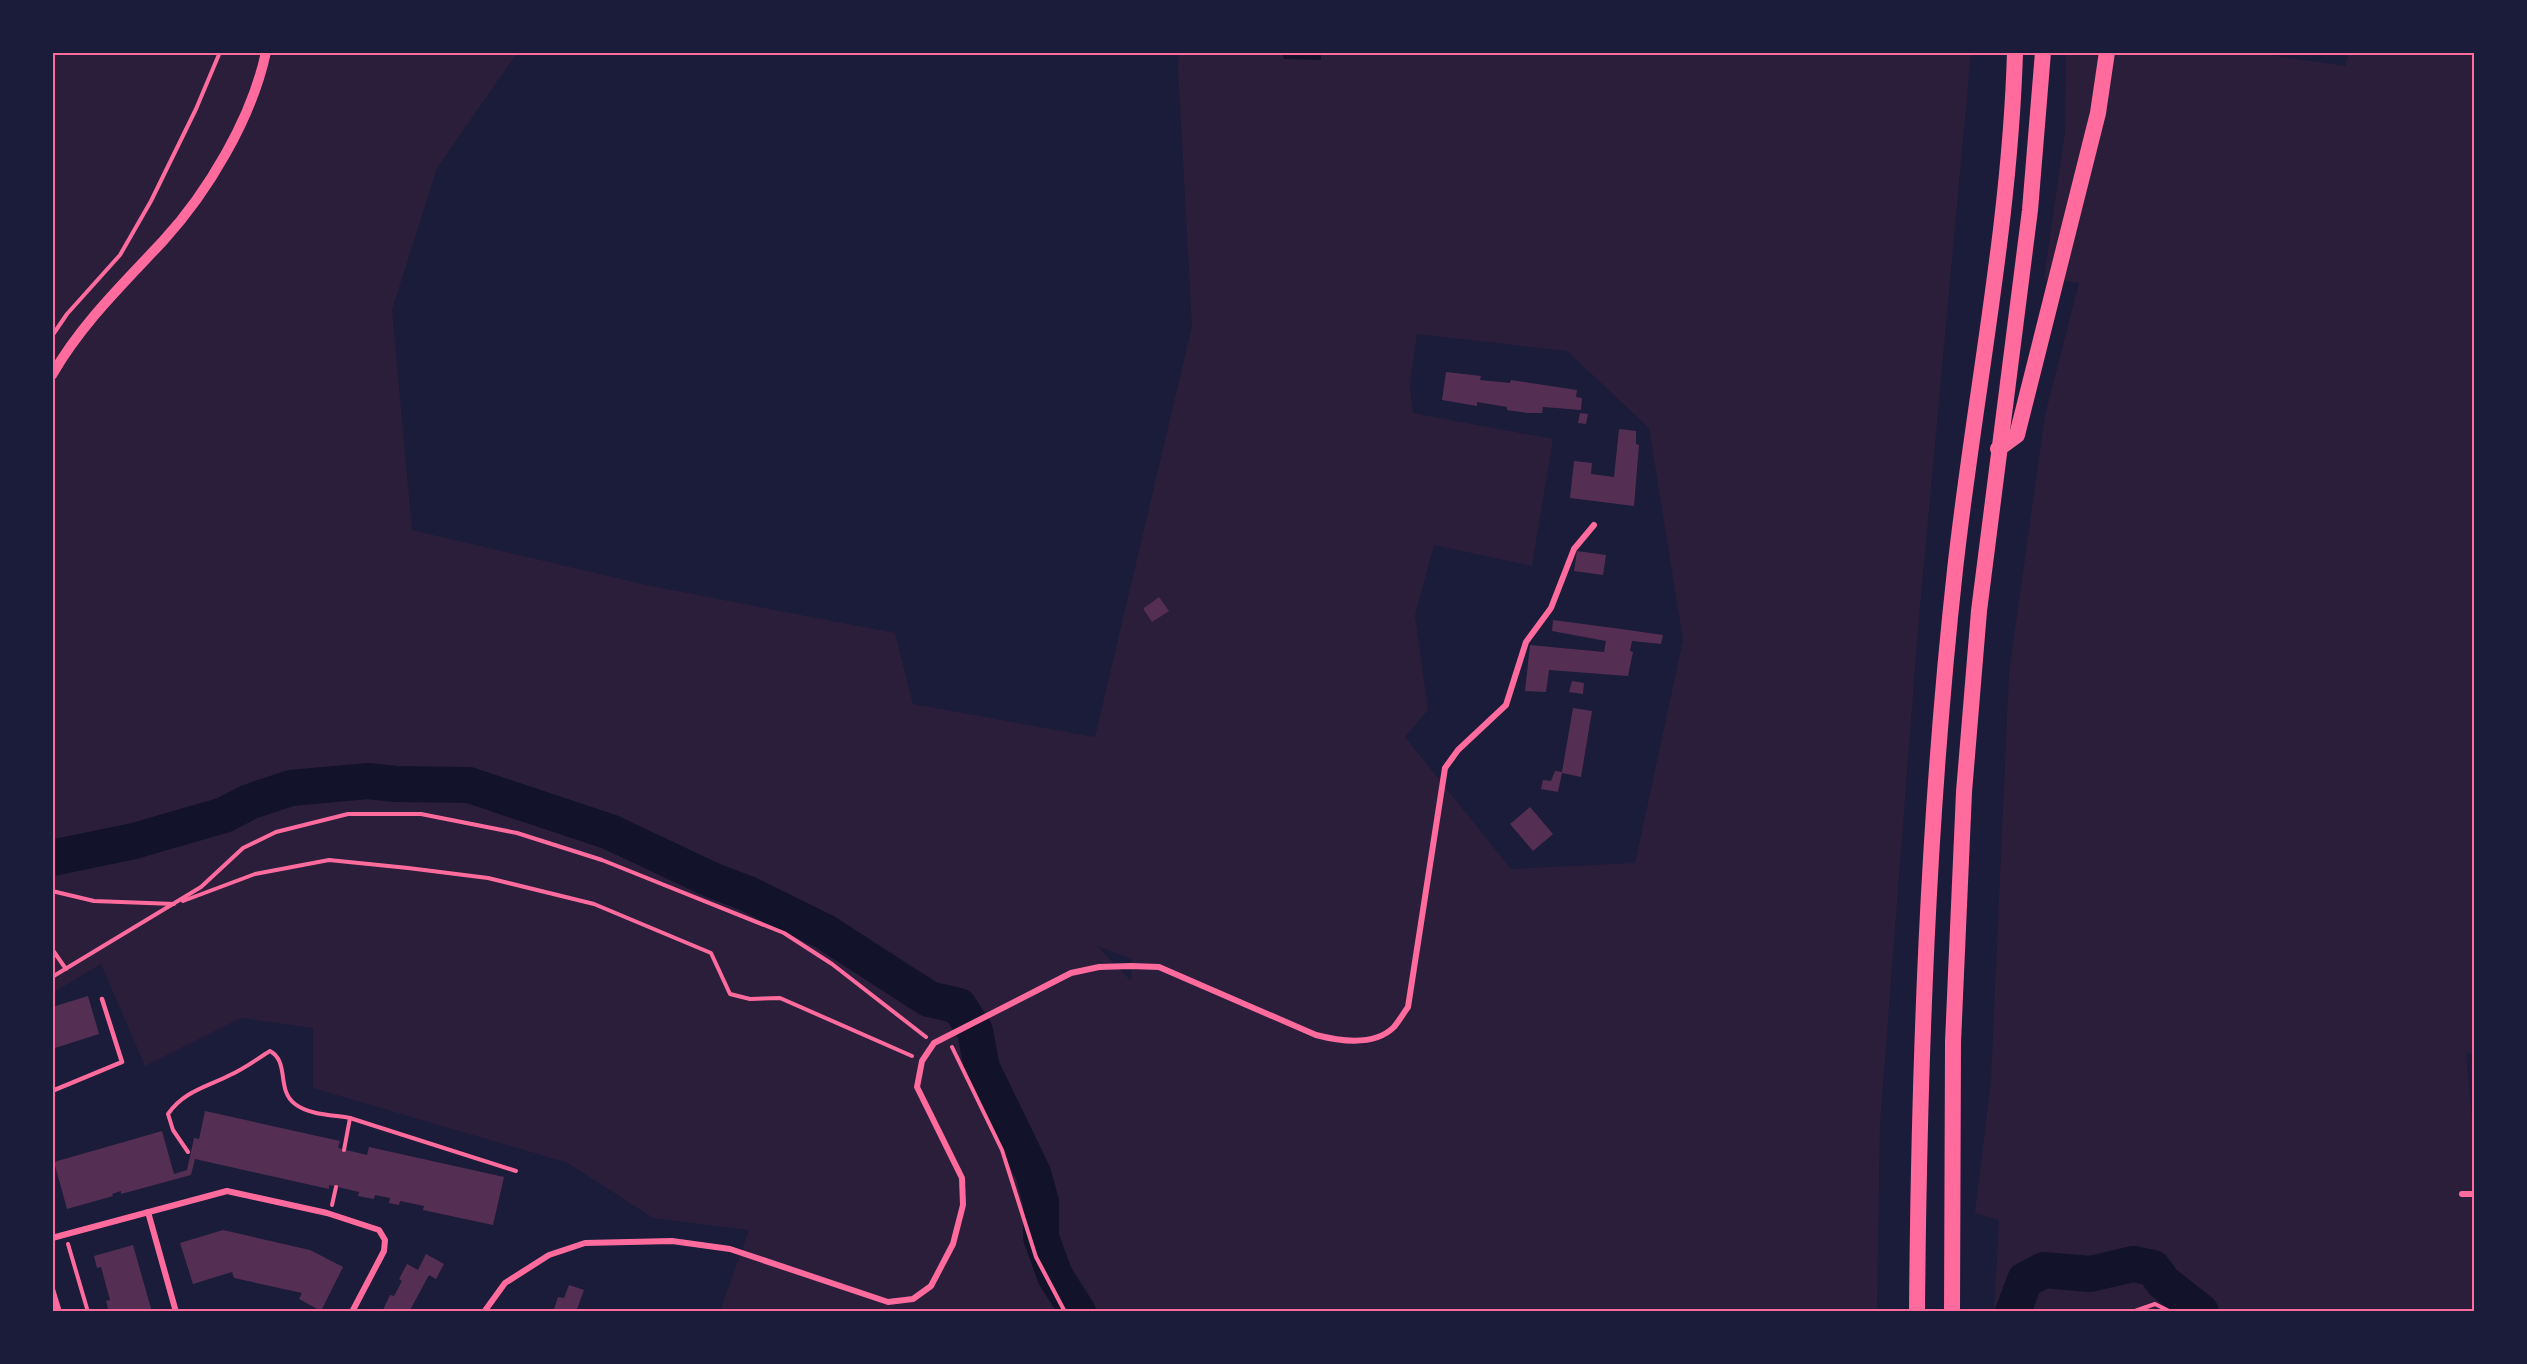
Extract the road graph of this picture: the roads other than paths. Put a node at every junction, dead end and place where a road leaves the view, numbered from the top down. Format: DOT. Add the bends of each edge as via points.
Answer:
graph roads {
  1 [pos="266,52"];
  2 [pos="2015,52"];
  3 [pos="2043,52"];
  4 [pos="2107,52"];
  5 [pos="52,375"];
  6 [pos="1998,449"];
  7 [pos="1594,525"];
  8 [pos="102,999"];
  9 [pos="52,1091"];
  10 [pos="2462,1194"];
  11 [pos="2475,1194"];
  12 [pos="147,1212"];
  13 [pos="52,1238"];
  14 [pos="52,1290"];
  15 [pos="59,1311"];
  16 [pos="176,1311"];
  17 [pos="352,1311"];
  18 [pos="484,1311"];
  19 [pos="1917,1311"];
  20 [pos="1952,1311"];
  1 -- 5 [label="street" via="247,109 195,201 96,312"];
  2 -- 19 [label="highway" via="2007,166 1944,681 1926,957"];
  3 -- 6 [label="highway" via="2030,210"];
  4 -- 6 [label="highway" via="2098,113 2017,435"];
  6 -- 20 [label="highway" via="1973,676 1959,882 1953,1042"];
  7 -- 18 [label="street" via="1574,549 1551,608 1526,642 1506,705 1458,750 1445,768 1408,1007 1392,1029 1367,1040 1339,1041 1316,1035 1159,967 1099,967 1071,973 934,1043 922,1061 917,1087 962,1178 963,1205 953,1244 931,1286 913,1299 888,1302 730,1249 672,1240 585,1243 549,1255 505,1283"];
  8 -- 9 [label="lane" via="122,1062"];
  10 -- 11 [label="street"];
  12 -- 13 [label="street"];
  12 -- 16 [label="street"];
  12 -- 17 [label="street" via="227,1191 327,1213 379,1230 386,1240 384,1251"];
  14 -- 15 [label="street"];
}
